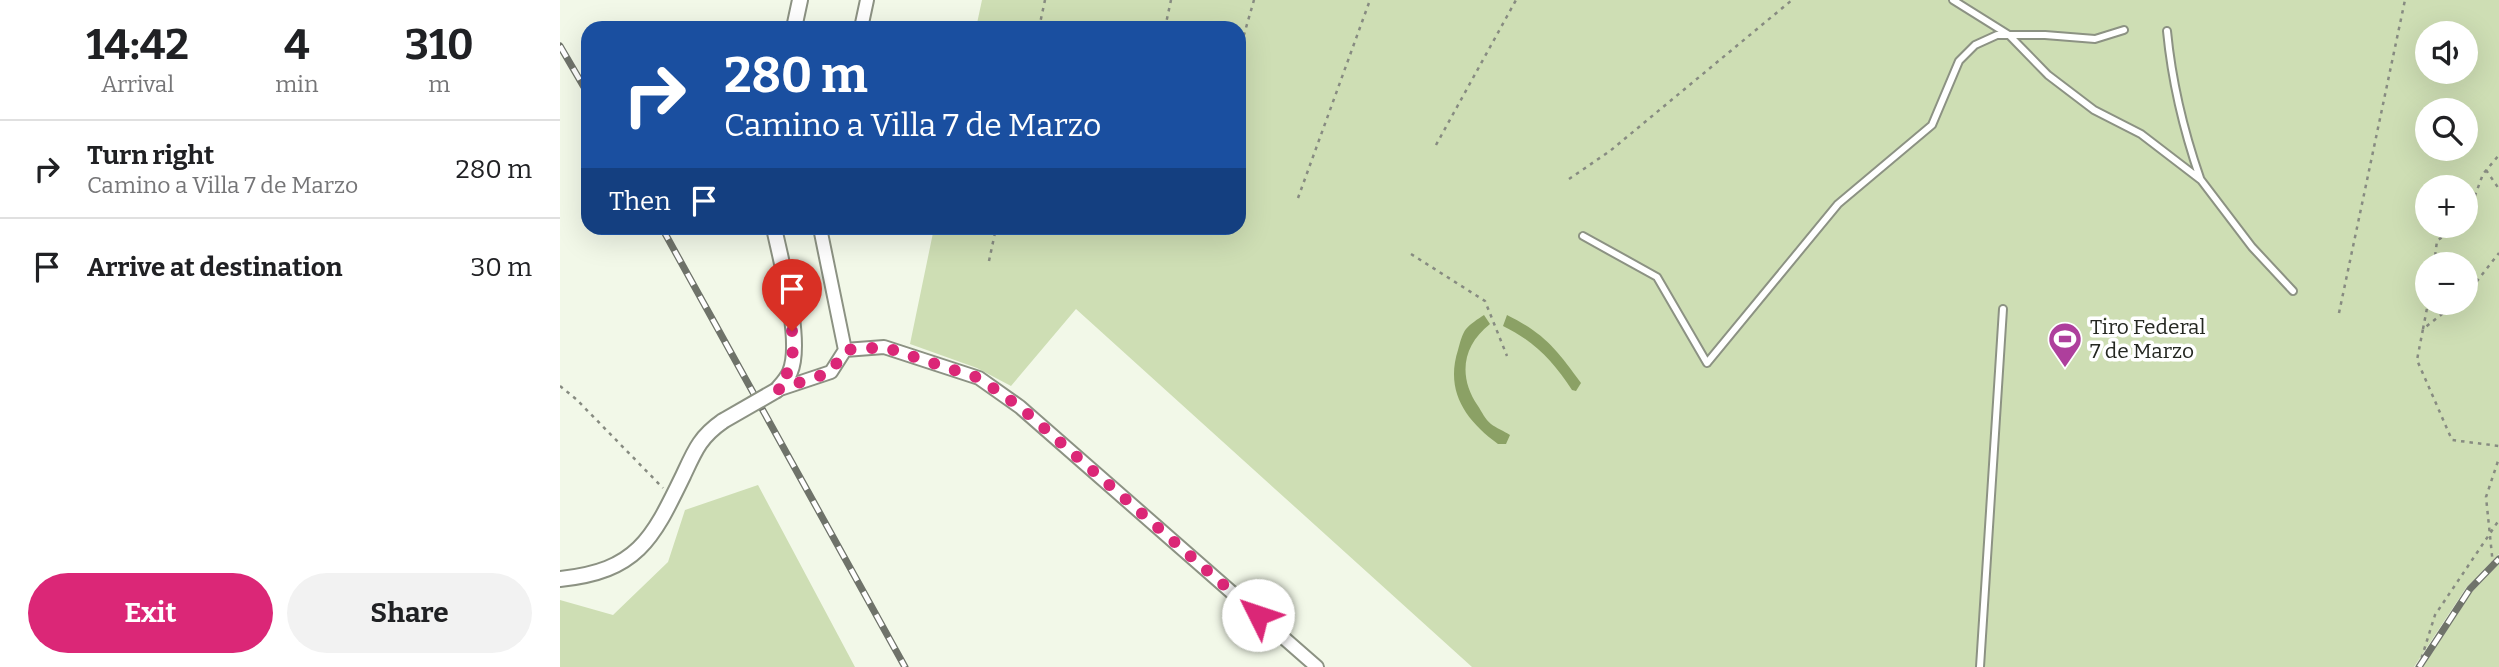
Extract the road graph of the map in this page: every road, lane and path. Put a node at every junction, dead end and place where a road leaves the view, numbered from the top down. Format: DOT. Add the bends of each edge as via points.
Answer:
graph roads {
  1 [pos="800,0"];
  2 [pos="867,0"];
  3 [pos="1045,0"];
  4 [pos="1171,0"];
  5 [pos="1254,0"];
  6 [pos="1370,0"];
  7 [pos="1516,0"];
  8 [pos="1792,0"];
  9 [pos="1952,0"];
  10 [pos="2405,0"];
  11 [pos="796,21"];
  12 [pos="862,21"];
  13 [pos="1040,21"];
  14 [pos="1166,21"];
  15 [pos="1246,28"];
  16 [pos="2124,30"];
  17 [pos="2167,31"];
  18 [pos="2009,35"];
  19 [pos="1436,145"];
  20 [pos="2499,155"];
  21 [pos="2486,170"];
  22 [pos="1569,178"];
  23 [pos="2201,180"];
  24 [pos="2499,189"];
  25 [pos="2478,190"];
  26 [pos="1298,198"];
  27 [pos="775,235"];
  28 [pos="821,235"];
  29 [pos="995,235"];
  30 [pos="1583,236"];
  31 [pos="2499,253"];
  32 [pos="1411,254"];
  33 [pos="989,261"];
  34 [pos="2478,280"];
  35 [pos="2292,292"];
  36 [pos="2003,309"];
  37 [pos="2339,313"];
  38 [pos="2426,315"];
  39 [pos="2441,315"];
  40 [pos="2423,329"];
  41 [pos="845,350"];
  42 [pos="1507,356"];
  43 [pos="560,386"];
  44 [pos="777,390"];
  45 [pos="2499,446"];
  46 [pos="2499,458"];
  47 [pos="672,498"];
  48 [pos="2499,520"];
  49 [pos="2491,533"];
  50 [pos="2493,565"];
  51 [pos="560,579"];
  52 [pos="2420,666"];
  53 [pos="1317,667"];
  54 [pos="1980,667"];
  1 -- 11 [label="street"];
  2 -- 12 [label="street"];
  3 -- 13 [label="path"];
  4 -- 14 [label="path"];
  5 -- 15 [label="path"];
  6 -- 26 [label="path"];
  7 -- 19 [label="path"];
  8 -- 22 [label="path" via="1610,150"];
  9 -- 18 [label="lane"];
  10 -- 37 [label="path"];
  16 -- 18 [label="lane" via="2095,39"];
  17 -- 23 [label="lane" via="2178,107"];
  18 -- 23 [label="lane" via="2048,75 2094,110 2141,134"];
  18 -- 30 [label="lane" via="1997,35 1975,46 1959,61 1932,125 1838,204 1707,363 1657,277"];
  20 -- 21 [label="path"];
  21 -- 24 [label="path"];
  21 -- 25 [label="path"];
  23 -- 35 [label="lane"];
  27 -- 44 [label="street" via="795,353 790,372"];
  28 -- 41 [label="street"];
  29 -- 33 [label="path"];
  31 -- 34 [label="path"];
  32 -- 42 [label="path" via="1485,301"];
  36 -- 54 [label="lane"];
  38 -- 40 [label="path"];
  39 -- 40 [label="path"];
  40 -- 45 [label="path" via="2417,360 2452,440"];
  41 -- 44 [label="street" via="831,372"];
  41 -- 53 [label="street" via="884,347 979,378 998,390"];
  43 -- 47 [label="path"];
  44 -- 47 [label="street, bridge" via="706,433"];
  46 -- 49 [label="path" via="2486,497"];
  47 -- 51 [label="street" via="642,548 612,568"];
  48 -- 49 [label="path"];
  49 -- 50 [label="path"];
  49 -- 52 [label="path" via="2435,615"];
}
